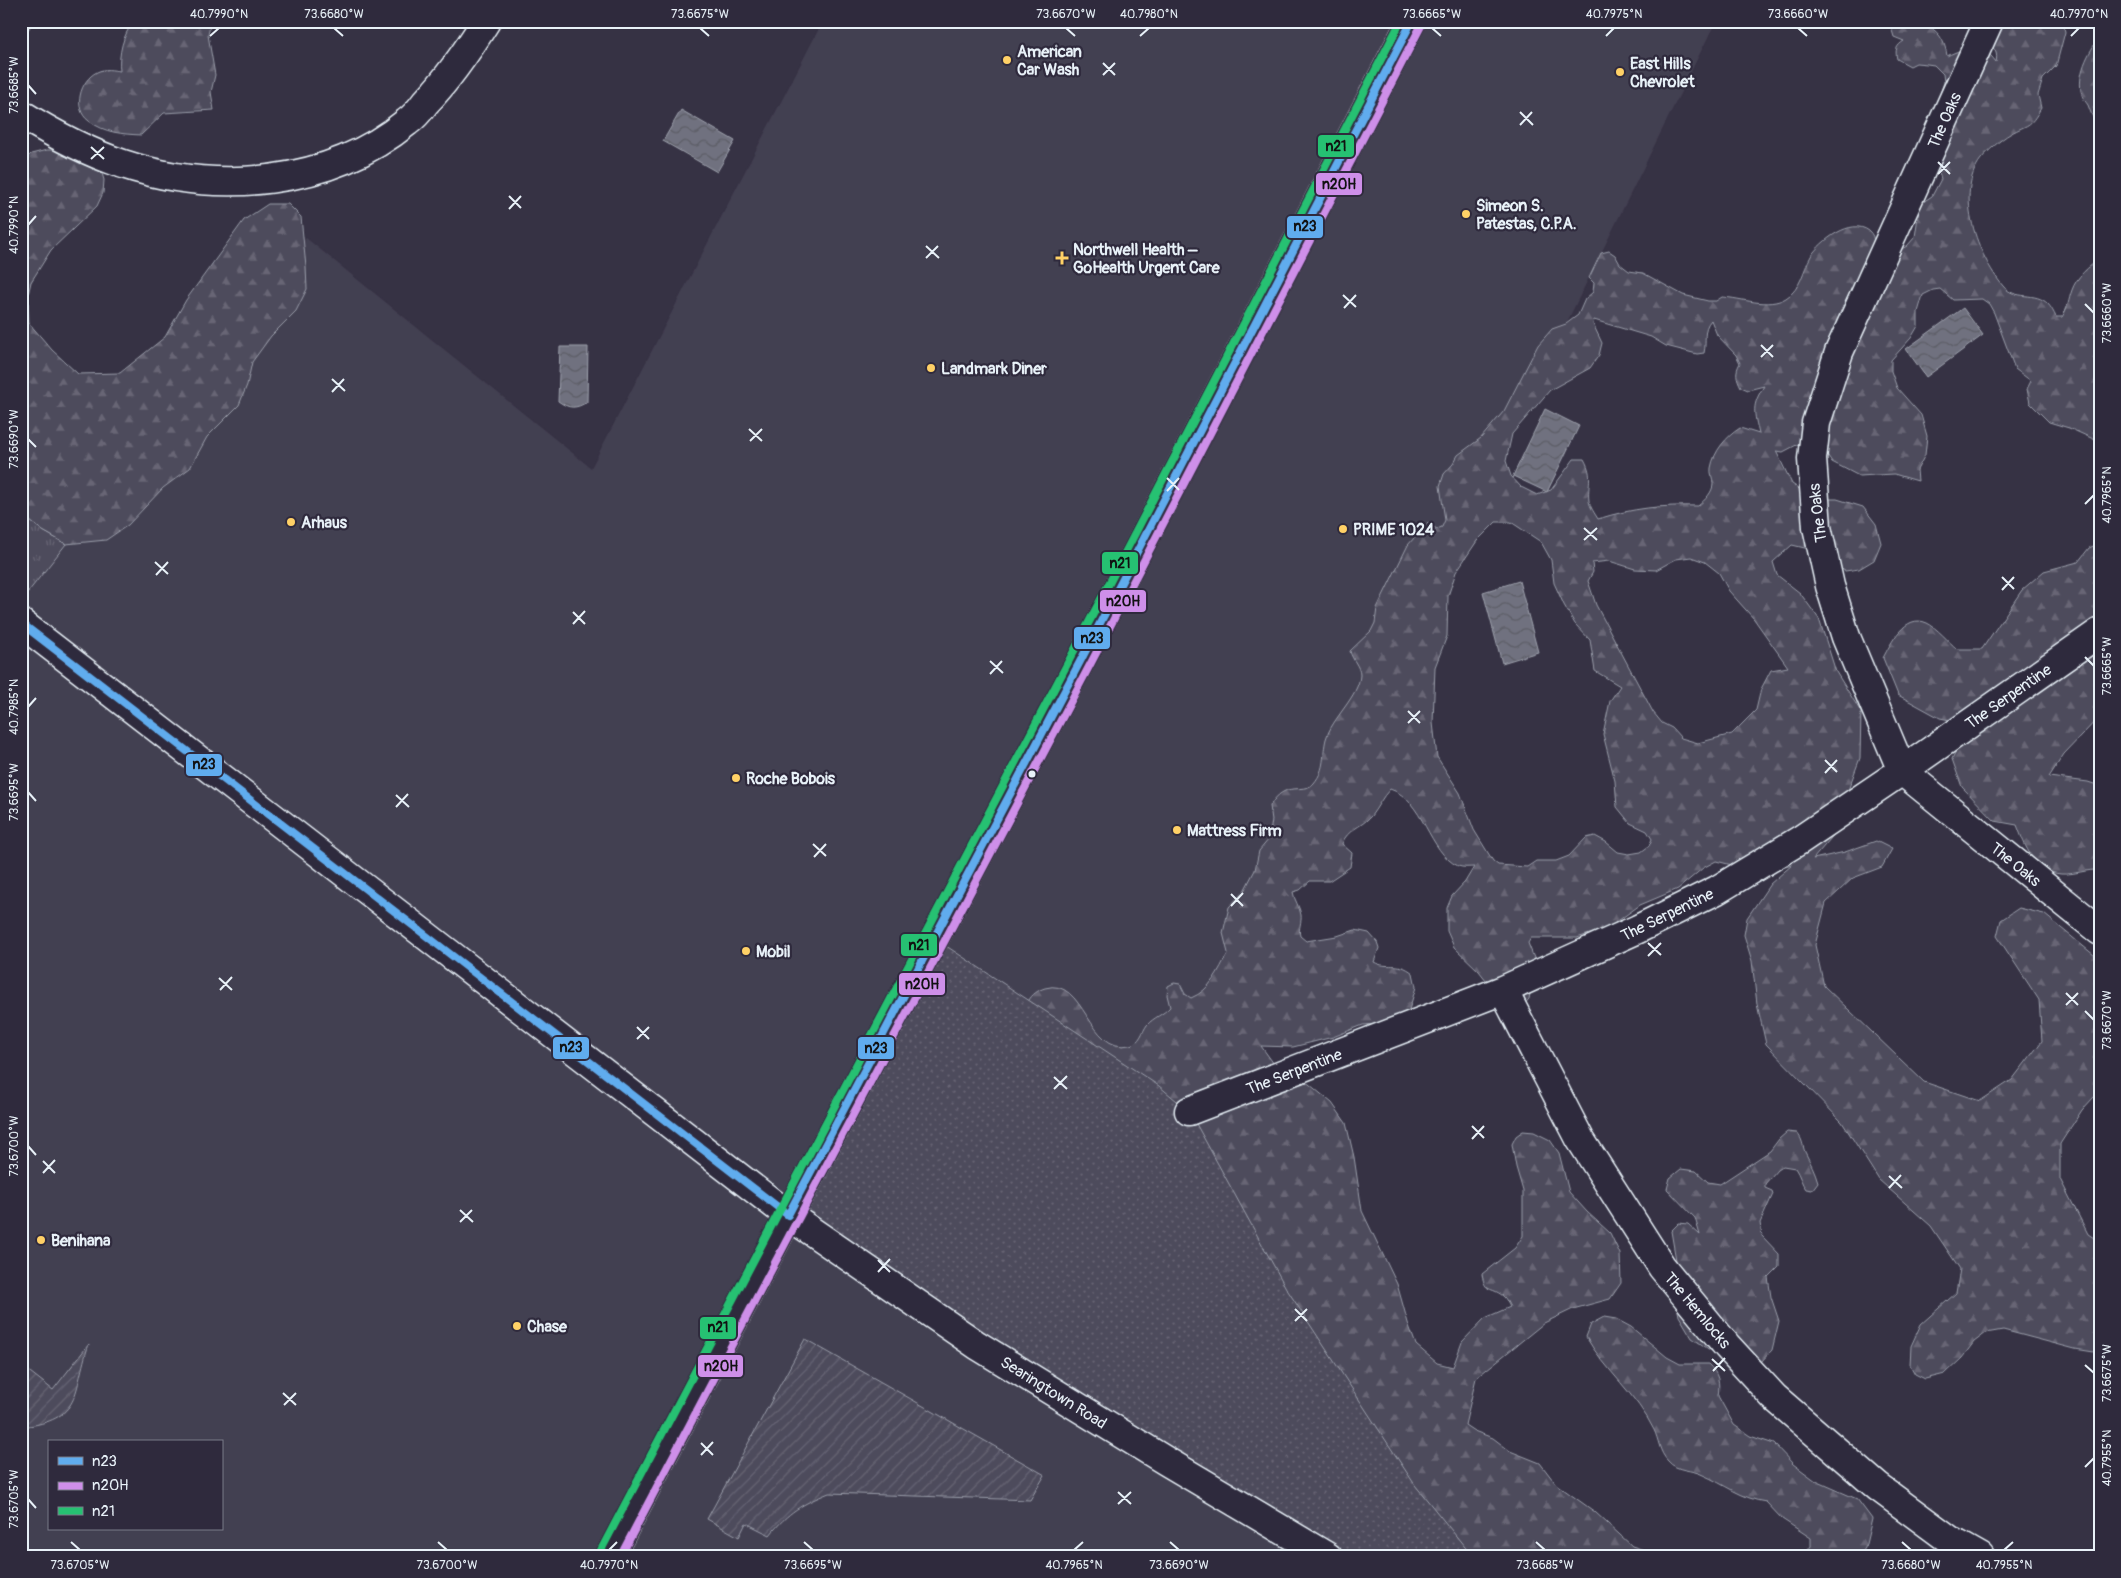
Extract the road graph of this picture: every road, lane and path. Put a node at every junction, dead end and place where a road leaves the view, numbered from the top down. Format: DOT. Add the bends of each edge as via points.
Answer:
graph roads {
  1 [pos="486,21"];
  2 [pos="1412,21"];
  3 [pos="1989,21"];
  4 [pos="21,114"];
  5 [pos="21,623"];
  6 [pos="2100,632"];
  7 [pos="1902,771"];
  8 [pos="2100,932"];
  9 [pos="1503,990"];
  10 [pos="1189,1111"];
  11 [pos="788,1215"];
  12 [pos="608,1557"];
  13 [pos="1328,1557"];
  14 [pos="1980,1557"];
  1 -- 4 [label="street" via="467,52 409,121 378,144 313,172 259,180 170,176 124,164 89,150"];
  2 -- 11 [label="street" via="1083,656"];
  3 -- 7 [label="street, The Oaks" via="1839,352 1816,423 1812,459 1817,527 1830,586 1846,637"];
  5 -- 11 [label="street, Searingtown Road"];
  6 -- 7 [label="street, The Serpentine"];
  7 -- 8 [label="street, The Oaks"];
  7 -- 9 [label="street, The Serpentine" via="1800,840 1717,890"];
  9 -- 10 [label="street, The Serpentine"];
  9 -- 14 [label="street, The Hemlocks" via="1580,1139 1662,1267 1727,1346 1774,1397 1878,1487 1950,1540"];
  11 -- 12 [label="street"];
  11 -- 13 [label="street, Searingtown Road" via="977,1345"];
}
